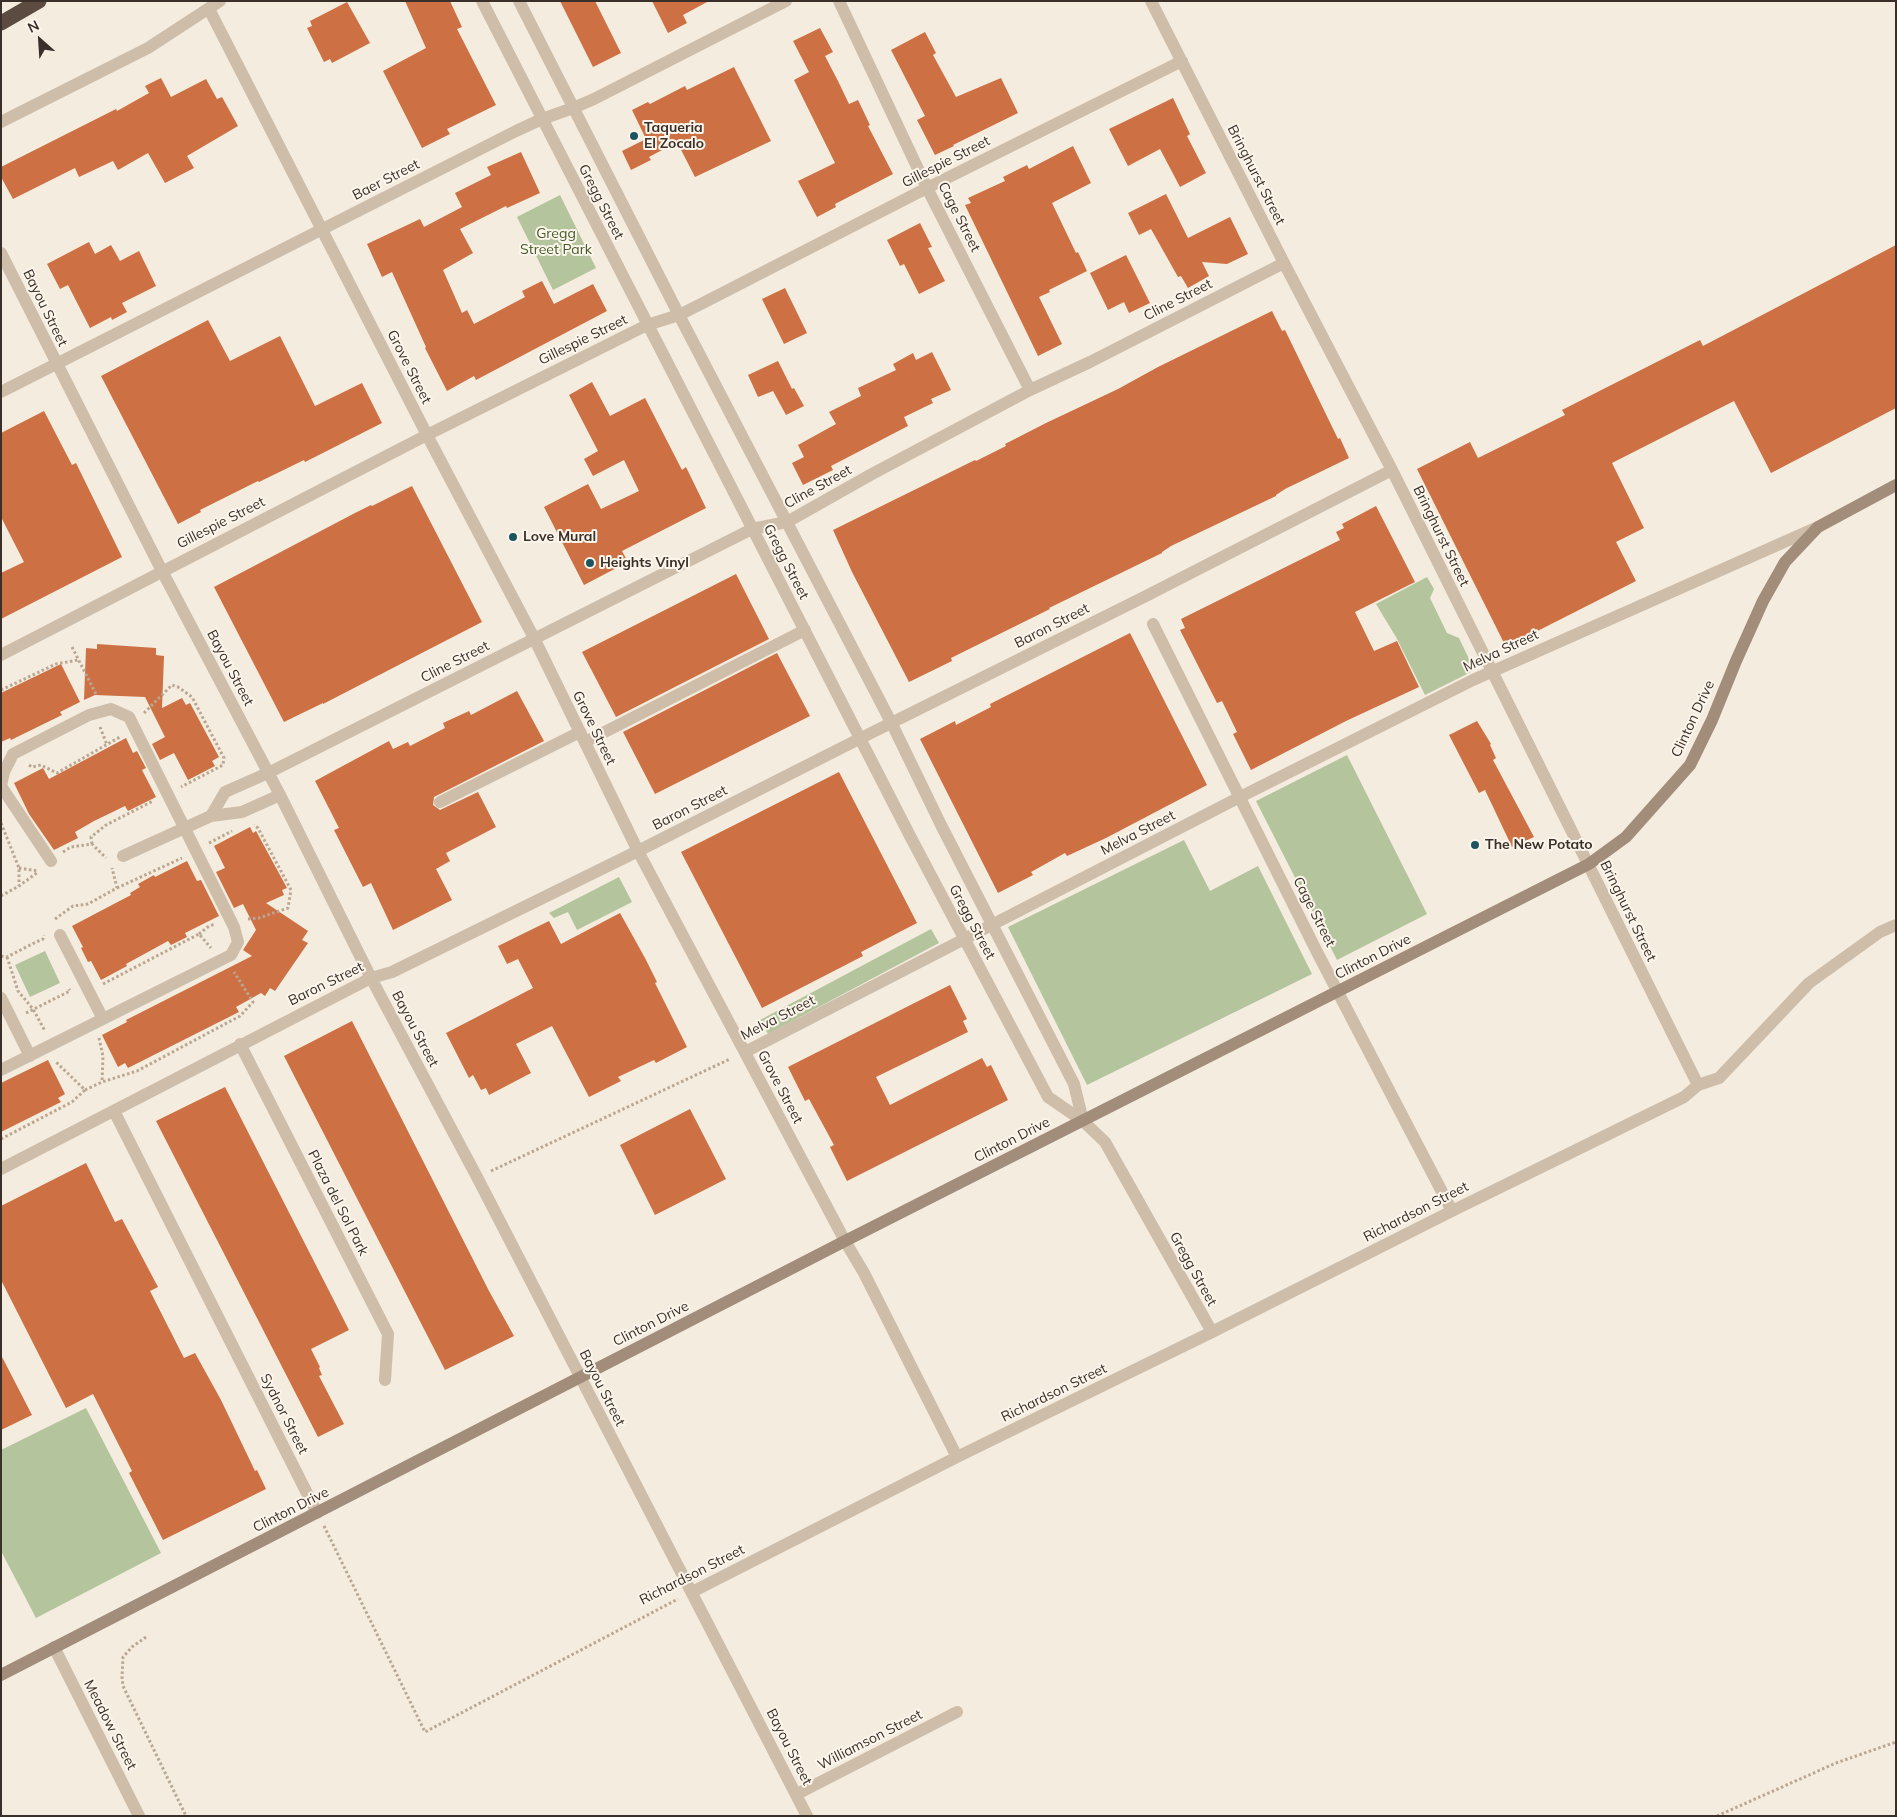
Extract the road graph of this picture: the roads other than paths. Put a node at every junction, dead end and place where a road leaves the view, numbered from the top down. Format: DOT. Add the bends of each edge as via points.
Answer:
graph roads {
  1 [pos="39,1"];
  2 [pos="482,1"];
  3 [pos="519,1"];
  4 [pos="786,1"];
  5 [pos="839,1"];
  6 [pos="1152,1"];
  7 [pos="215,5"];
  8 [pos="1,23"];
  9 [pos="1182,62"];
  10 [pos="573,108"];
  11 [pos="542,119"];
  12 [pos="1,122"];
  13 [pos="927,188"];
  14 [pos="322,229"];
  15 [pos="1,253"];
  16 [pos="1284,263"];
  17 [pos="679,314"];
  18 [pos="647,325"];
  19 [pos="56,364"];
  20 [pos="1030,390"];
  21 [pos="1,392"];
  22 [pos="427,435"];
  23 [pos="1392,470"];
  24 [pos="1896,485"];
  25 [pos="787,522"];
  26 [pos="1818,527"];
  27 [pos="752,529"];
  28 [pos="162,571"];
  29 [pos="1153,624"];
  30 [pos="804,630"];
  31 [pos="534,638"];
  32 [pos="1,656"];
  33 [pos="1491,671"];
  34 [pos="892,724"];
  35 [pos="582,737"];
  36 [pos="861,738"];
  37 [pos="268,773"];
  38 [pos="280,795"];
  39 [pos="1240,797"];
  40 [pos="440,802"];
  41 [pos="211,816"];
  42 [pos="184,827"];
  43 [pos="638,851"];
  44 [pos="123,856"];
  45 [pos="51,861"];
  46 [pos="1589,864"];
  47 [pos="993,924"];
  48 [pos="1896,925"];
  49 [pos="60,935"];
  50 [pos="964,938"];
  51 [pos="371,978"];
  52 [pos="1338,991"];
  53 [pos="1,998"];
  54 [pos="103,1019"];
  55 [pos="240,1044"];
  56 [pos="744,1052"];
  57 [pos="30,1056"];
  58 [pos="1,1070"];
  59 [pos="1698,1086"];
  60 [pos="114,1111"];
  61 [pos="1083,1121"];
  62 [pos="1,1169"];
  63 [pos="1452,1211"];
  64 [pos="845,1242"];
  65 [pos="1212,1332"];
  66 [pos="580,1377"];
  67 [pos="385,1380"];
  68 [pos="957,1457"];
  69 [pos="317,1513"];
  70 [pos="692,1592"];
  71 [pos="54,1647"];
  72 [pos="1,1675"];
  73 [pos="957,1712"];
  74 [pos="796,1794"];
  75 [pos="140,1816"];
  76 [pos="807,1816"];
  1 -- 8 [label="highway"];
  2 -- 11 [label="street, Gregg Street"];
  3 -- 10 [label="street, Gregg Street"];
  4 -- 10 [label="street, Baer Street"];
  5 -- 13 [label="street, Cage Street"];
  6 -- 9 [label="street, Bringhurst Street"];
  7 -- 12 [label="street" via="148,48"];
  7 -- 14 [label="street, Grove Street"];
  9 -- 13 [label="street, Gillespie Street"];
  9 -- 16 [label="street, Bringhurst Street"];
  10 -- 11 [label="street, Baer Street"];
  10 -- 17 [label="street, Gregg Street"];
  11 -- 14 [label="street, Baer Street"];
  11 -- 18 [label="street, Gregg Street"];
  13 -- 17 [label="street, Gillespie Street"];
  13 -- 20 [label="street, Cage Street"];
  14 -- 19 [label="street, Baer Street"];
  14 -- 22 [label="street, Grove Street"];
  15 -- 19 [label="street, Bayou Street"];
  16 -- 20 [label="street, Cline Street"];
  16 -- 23 [label="street, Bringhurst Street"];
  17 -- 18 [label="street, Gillespie Street"];
  17 -- 25 [label="street, Gregg Street"];
  18 -- 22 [label="street, Gillespie Street"];
  18 -- 27 [label="street, Gregg Street"];
  19 -- 21 [label="street, Baer Street"];
  19 -- 28 [label="street, Bayou Street"];
  20 -- 25 [label="street, Cline Street"];
  22 -- 28 [label="street, Gillespie Street"];
  22 -- 31 [label="street, Grove Street"];
  23 -- 33 [label="street, Bringhurst Street"];
  23 -- 34 [label="street, Baron Street"];
  24 -- 26 [label="main road, Clinton Drive"];
  25 -- 27 [label="street, Cline Street"];
  25 -- 34 [label="street, Gregg Street"];
  26 -- 33 [label="street, Melva Street"];
  26 -- 46 [label="main road, Clinton Drive" via="1785,562 1763,601 1690,765 1626,837"];
  27 -- 30 [label="street, Gregg Street"];
  27 -- 31 [label="street, Cline Street"];
  28 -- 32 [label="street, Gillespie Street"];
  28 -- 37 [label="street, Bayou Street"];
  29 -- 39 [label="street, Cage Street"];
  30 -- 35 [label="street"];
  30 -- 36 [label="street, Gregg Street"];
  31 -- 35 [label="street, Grove Street"];
  31 -- 37 [label="street, Cline Street"];
  33 -- 39 [label="street, Melva Street"];
  33 -- 46 [label="street, Bringhurst Street"];
  34 -- 36 [label="street, Baron Street"];
  34 -- 47 [label="street, Gregg Street"];
  35 -- 40 [label="street"];
  35 -- 43 [label="street, Grove Street"];
  36 -- 43 [label="street, Baron Street"];
  36 -- 50 [label="street, Gregg Street"];
  37 -- 38 [label="street, Bayou Street"];
  37 -- 41 [label="street, Cline Street" via="225,792"];
  38 -- 41 [label="street" via="242,812"];
  38 -- 51 [label="street, Bayou Street"];
  39 -- 47 [label="street, Melva Street"];
  39 -- 52 [label="street, Cage Street"];
  41 -- 42 [label="street"];
  42 -- 44 [label="street"];
  42 -- 45 [label="street" via="129,717 111,710 89,715 12,754 4,772 1,786"];
  42 -- 54 [label="street" via="234,927 238,942 231,955"];
  43 -- 51 [label="street, Baron Street" via="392,972"];
  43 -- 56 [label="street, Grove Street"];
  46 -- 52 [label="main road, Clinton Drive"];
  46 -- 59 [label="street, Bringhurst Street"];
  47 -- 50 [label="street, Melva Street"];
  47 -- 61 [label="street, Gregg Street" via="1074,1084"];
  48 -- 59 [label="street, Richardson Street" via="1880,932 1809,983 1719,1078"];
  49 -- 54 [label="street"];
  50 -- 56 [label="street, Melva Street"];
  50 -- 61 [label="street, Gregg Street" via="1048,1097"];
  51 -- 55 [label="street, Baron Street"];
  51 -- 66 [label="street, Bayou Street"];
  52 -- 61 [label="main road, Clinton Drive"];
  52 -- 63 [label="street, Cage Street"];
  53 -- 57 [label="street"];
  54 -- 57 [label="street"];
  55 -- 60 [label="street, Baron Street"];
  55 -- 67 [label="street, Plaza del Sol Park" via="388,1334"];
  56 -- 64 [label="street, Grove Street"];
  57 -- 58 [label="street"];
  59 -- 63 [label="street, Richardson Street" via="1684,1097"];
  60 -- 62 [label="street, Baron Street"];
  60 -- 69 [label="street, Sydnor Street"];
  61 -- 64 [label="main road, Clinton Drive"];
  61 -- 65 [label="street, Gregg Street" via="1105,1142"];
  63 -- 65 [label="street, Richardson Street"];
  64 -- 66 [label="main road, Clinton Drive"];
  64 -- 68 [label="street, Grove Street"];
  65 -- 68 [label="street, Richardson Street"];
  66 -- 69 [label="main road, Clinton Drive"];
  66 -- 70 [label="street, Bayou Street"];
  68 -- 70 [label="street, Richardson Street"];
  69 -- 71 [label="main road, Clinton Drive"];
  70 -- 74 [label="street, Bayou Street"];
  71 -- 72 [label="main road, Clinton Drive"];
  71 -- 75 [label="street, Meadow Street"];
  73 -- 74 [label="street, Williamson Street"];
  74 -- 76 [label="street, Bayou Street"];
}
